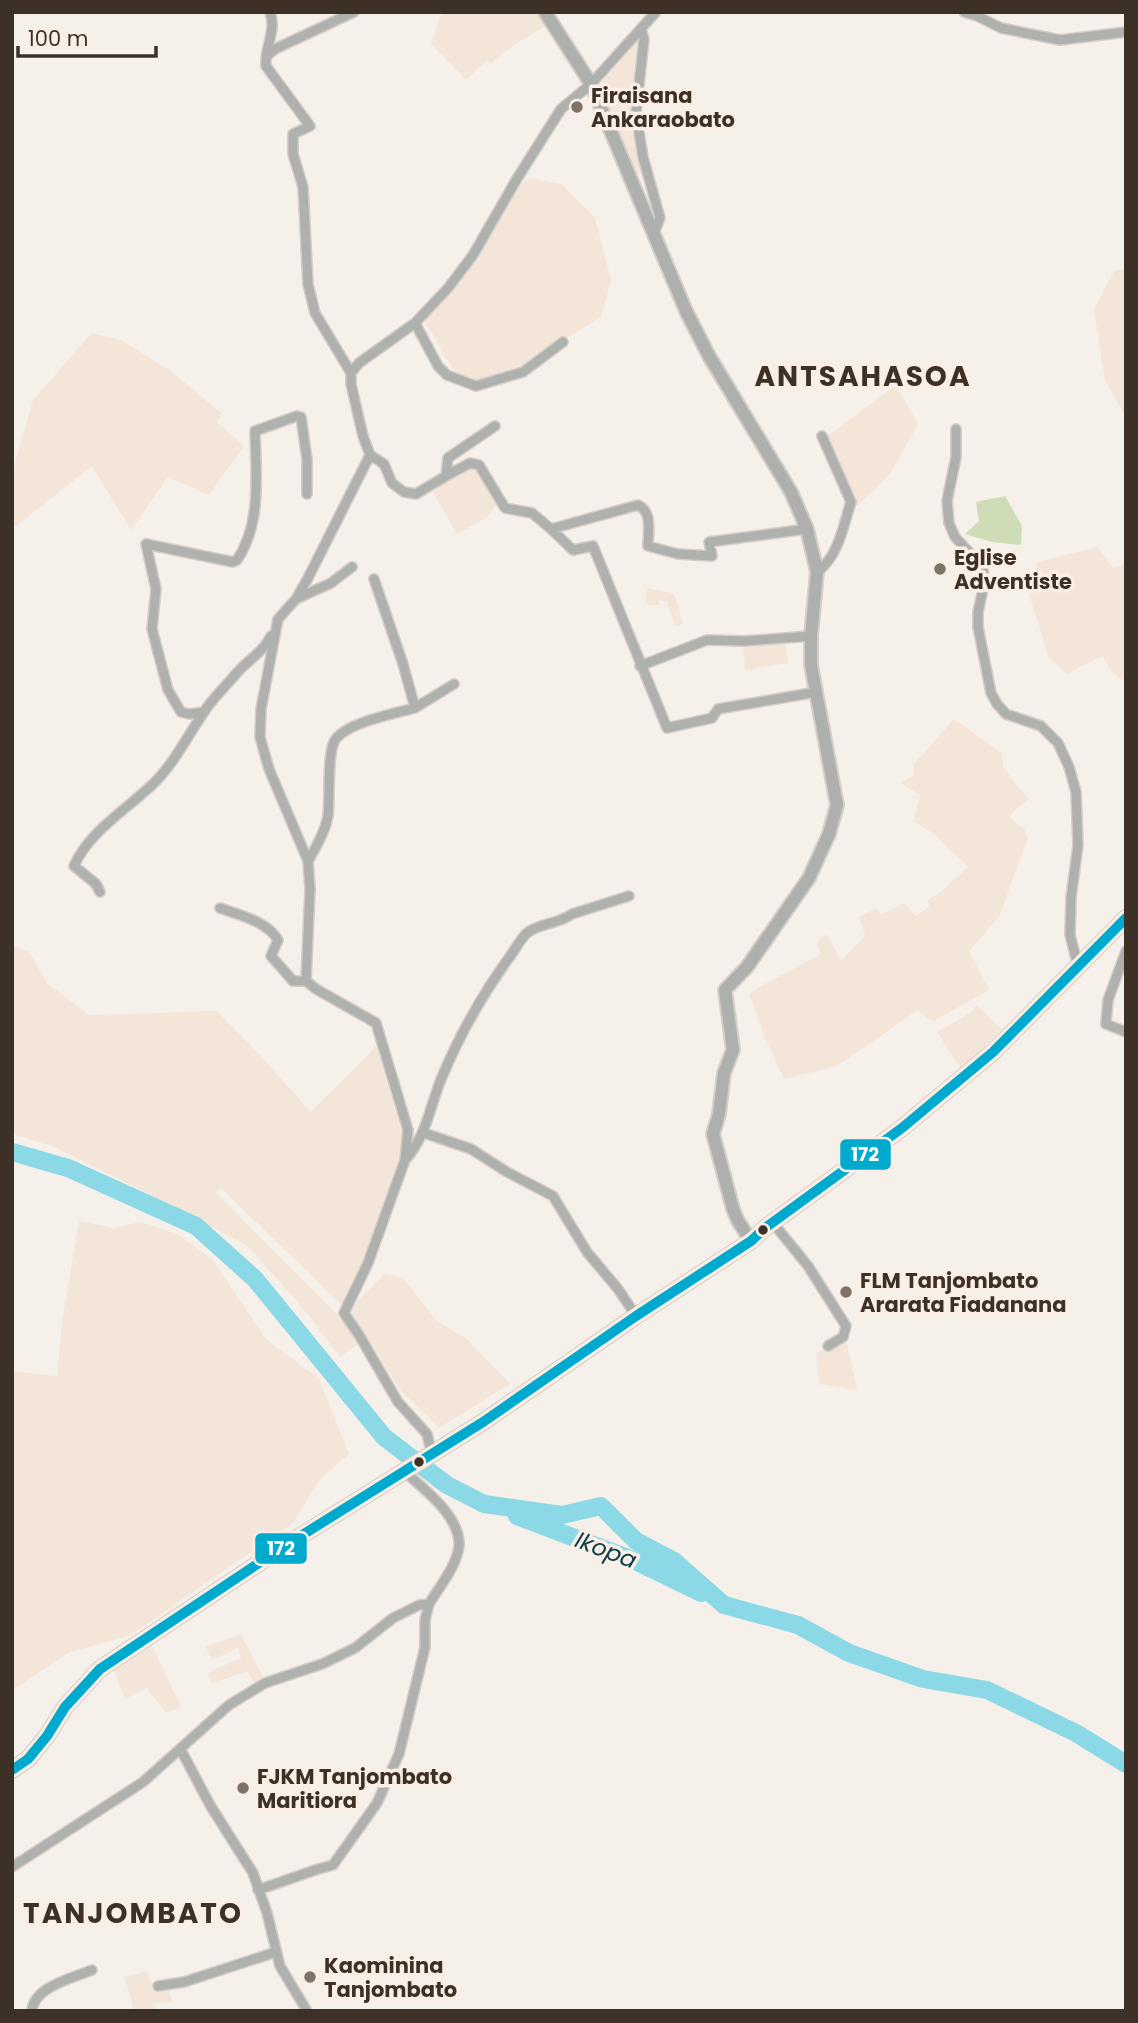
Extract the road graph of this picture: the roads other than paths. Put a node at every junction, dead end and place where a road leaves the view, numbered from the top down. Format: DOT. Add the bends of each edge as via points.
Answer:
graph roads {
  1 [pos="270,12"];
  2 [pos="354,12"];
  3 [pos="545,12"];
  4 [pos="656,12"];
  5 [pos="964,12"];
  6 [pos="641,29"];
  7 [pos="1126,32"];
  8 [pos="265,58"];
  9 [pos="591,84"];
  10 [pos="654,233"];
  11 [pos="415,323"];
  12 [pos="563,342"];
  13 [pos="351,373"];
  14 [pos="495,426"];
  15 [pos="956,429"];
  16 [pos="822,436"];
  17 [pos="370,455"];
  18 [pos="446,476"];
  19 [pos="307,494"];
  20 [pos="551,529"];
  21 [pos="807,529"];
  22 [pos="352,567"];
  23 [pos="817,572"];
  24 [pos="374,579"];
  25 [pos="296,599"];
  26 [pos="278,619"];
  27 [pos="811,636"];
  28 [pos="640,666"];
  29 [pos="454,684"];
  30 [pos="817,692"];
  31 [pos="415,708"];
  32 [pos="204,712"];
  33 [pos="308,861"];
  34 [pos="100,892"];
  35 [pos="629,896"];
  36 [pos="220,908"];
  37 [pos="1122,928"];
  38 [pos="1126,951"];
  39 [pos="1078,966"];
  40 [pos="306,981"];
  41 [pos="1126,1032"];
  42 [pos="424,1133"];
  43 [pos="405,1160"];
  44 [pos="773,1223"];
  45 [pos="751,1241"];
  46 [pos="636,1316"];
  47 [pos="828,1346"];
  48 [pos="432,1455"];
  49 [pos="405,1472"];
  50 [pos="429,1604"];
  51 [pos="181,1750"];
  52 [pos="12,1770"];
  53 [pos="12,1867"];
  54 [pos="258,1890"];
  55 [pos="276,1952"];
  56 [pos="92,1970"];
  57 [pos="158,1986"];
  58 [pos="32,2011"];
  59 [pos="307,2011"];
  1 -- 8 [label="street"];
  2 -- 8 [label="street"];
  3 -- 9 [label="street"];
  4 -- 6 [label="street"];
  5 -- 7 [label="street" via="1001,28 1060,40"];
  6 -- 9 [label="street"];
  6 -- 10 [label="street" via="644,38 636,113 660,218"];
  8 -- 13 [label="street" via="274,79 310,126 293,134 293,154 303,187 308,284 314,313"];
  9 -- 10 [label="street"];
  9 -- 11 [label="street" via="561,109 473,255"];
  10 -- 21 [label="street" via="709,356 791,492"];
  11 -- 12 [label="street" via="438,366 447,375 476,386 523,372"];
  11 -- 13 [label="street"];
  13 -- 17 [label="street"];
  14 -- 18 [label="street" via="448,458"];
  15 -- 39 [label="street" via="947,501 949,523 955,537 983,567 978,627 990,693 1006,714 1041,726 1058,743 1076,792 1078,845 1070,934"];
  16 -- 23 [label="street" via="851,502 833,556"];
  17 -- 18 [label="street" via="384,464 392,483 404,492 416,494"];
  17 -- 25 [label="street"];
  18 -- 20 [label="street" via="470,463 479,465 505,508 532,513"];
  19 -- 32 [label="street" via="307,459 301,417 296,416 255,431 258,468 253,524 239,559 233,562 146,544 156,589 152,629 168,690 181,712"];
  20 -- 21 [label="street" via="638,505 649,516 648,546 712,556 709,542"];
  20 -- 28 [label="street" via="573,550 593,546"];
  21 -- 23 [label="street"];
  22 -- 25 [label="street"];
  23 -- 27 [label="street"];
  24 -- 31 [label="street"];
  25 -- 26 [label="street"];
  26 -- 32 [label="street" via="267,644"];
  26 -- 33 [label="street" via="260,737"];
  27 -- 28 [label="street" via="707,640"];
  27 -- 30 [label="street"];
  28 -- 30 [label="street" via="667,728 712,718 718,709"];
  29 -- 31 [label="street"];
  30 -- 45 [label="street" via="837,805 832,825 809,878 747,967 724,990 733,1050 713,1134 733,1209"];
  31 -- 33 [label="street" via="349,729 335,739 329,755 327,818"];
  32 -- 34 [label="street" via="156,781 77,858 74,866"];
  33 -- 40 [label="street"];
  35 -- 42 [label="street" via="528,932 471,1018 442,1076"];
  36 -- 40 [label="street" via="274,933 278,940 271,956 293,981"];
  37 -- 39 [label="main road"];
  38 -- 41 [label="street" via="1108,1000 1106,1024"];
  39 -- 44 [label="main road" via="983,1060 902,1128"];
  40 -- 43 [label="street" via="376,1023 408,1130"];
  42 -- 43 [label="street"];
  42 -- 46 [label="street" via="471,1149 553,1196 587,1252"];
  43 -- 48 [label="street" via="368,1264 344,1313 398,1402 427,1434"];
  44 -- 45 [label="main road"];
  44 -- 47 [label="street" via="808,1266 846,1326 843,1337"];
  45 -- 46 [label="main road"];
  46 -- 48 [label="main road"];
  48 -- 49 [label="main road"];
  49 -- 50 [label="street" via="437,1499 456,1530 459,1545"];
  49 -- 52 [label="main road" via="100,1669 65,1707 28,1759"];
  50 -- 51 [label="street" via="393,1618 355,1648 265,1684 229,1705"];
  50 -- 54 [label="street" via="425,1647 399,1754 377,1803 333,1865"];
  51 -- 53 [label="street" via="124,1795"];
  51 -- 54 [label="street" via="253,1873"];
  54 -- 55 [label="street"];
  55 -- 57 [label="street"];
  55 -- 59 [label="street"];
  56 -- 58 [label="street" via="42,1992 32,2003"];
}
